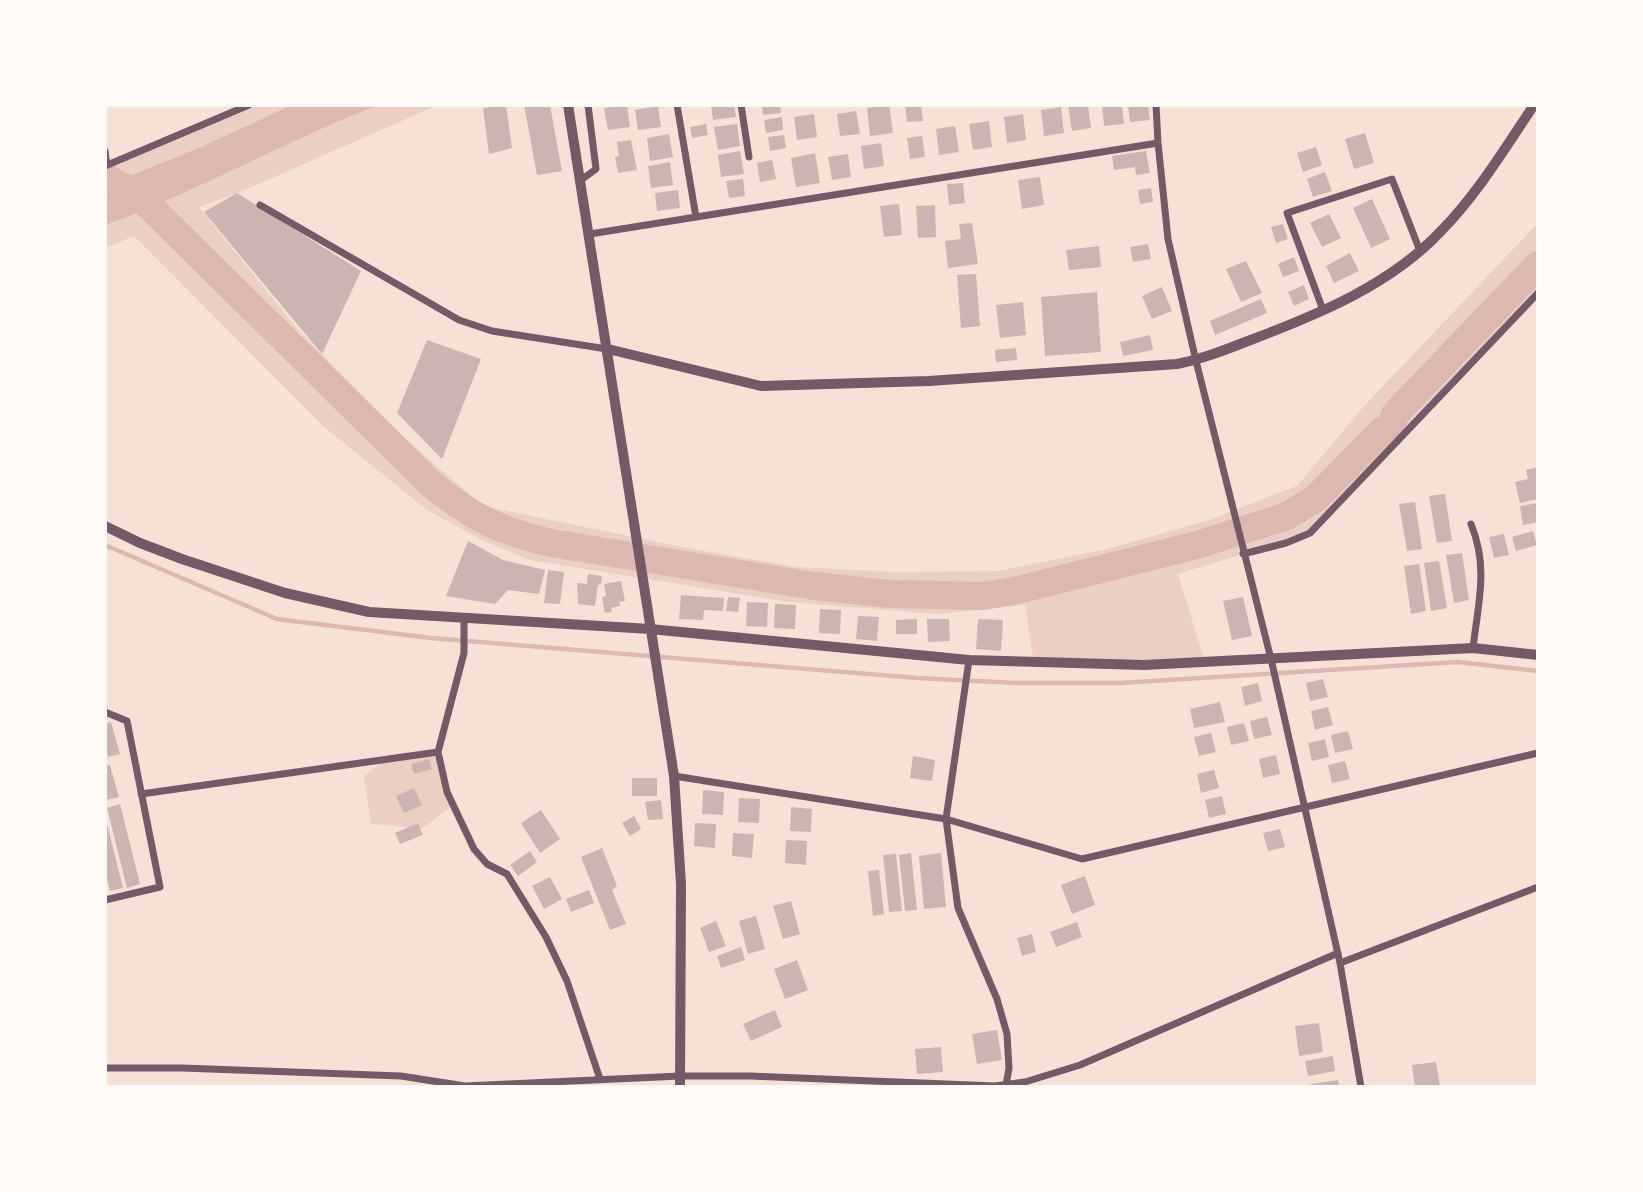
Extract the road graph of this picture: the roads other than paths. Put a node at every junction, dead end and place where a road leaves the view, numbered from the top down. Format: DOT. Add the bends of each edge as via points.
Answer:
graph roads {
  1 [pos="249,105"];
  2 [pos="568,105"];
  3 [pos="588,105"];
  4 [pos="677,105"];
  5 [pos="741,105"];
  6 [pos="1156,105"];
  7 [pos="1534,105"];
  8 [pos="1158,143"];
  9 [pos="105,151"];
  10 [pos="749,157"];
  11 [pos="106,166"];
  12 [pos="581,180"];
  13 [pos="260,205"];
  14 [pos="696,217"];
  15 [pos="590,234"];
  16 [pos="1420,251"];
  17 [pos="1538,293"];
  18 [pos="1323,310"];
  19 [pos="608,349"];
  20 [pos="1196,360"];
  21 [pos="1471,524"];
  22 [pos="105,526"];
  23 [pos="1244,554"];
  24 [pos="464,617"];
  25 [pos="650,629"];
  26 [pos="1473,648"];
  27 [pos="1538,655"];
  28 [pos="1271,659"];
  29 [pos="969,660"];
  30 [pos="105,712"];
  31 [pos="438,752"];
  32 [pos="1538,754"];
  33 [pos="674,776"];
  34 [pos="141,794"];
  35 [pos="1303,806"];
  36 [pos="946,820"];
  37 [pos="1538,887"];
  38 [pos="105,900"];
  39 [pos="1338,953"];
  40 [pos="1340,963"];
  41 [pos="105,1068"];
  42 [pos="600,1079"];
  43 [pos="680,1082"];
  44 [pos="1036,1083"];
  45 [pos="1006,1085"];
  46 [pos="1361,1087"];
  1 -- 11 [label="street"];
  2 -- 12 [label="street"];
  3 -- 12 [label="street" via="596,169"];
  4 -- 14 [label="street"];
  5 -- 10 [label="street"];
  6 -- 8 [label="street"];
  7 -- 16 [label="street" via="1474,194"];
  8 -- 14 [label="street"];
  8 -- 20 [label="street" via="1168,239"];
  9 -- 11 [label="street"];
  12 -- 15 [label="street"];
  13 -- 19 [label="street" via="459,320 492,331"];
  14 -- 15 [label="street"];
  15 -- 19 [label="street"];
  16 -- 18 [label="street" via="1373,285"];
  16 -- 18 [label="street" via="1392,179 1287,214"];
  17 -- 23 [label="street" via="1310,533"];
  18 -- 20 [label="street"];
  19 -- 20 [label="street" via="761,386 929,381"];
  19 -- 25 [label="street"];
  20 -- 23 [label="street"];
  21 -- 26 [label="street" via="1483,569"];
  22 -- 24 [label="street" via="183,559 320,603 369,612"];
  23 -- 28 [label="street"];
  24 -- 25 [label="street"];
  24 -- 31 [label="street" via="464,653"];
  25 -- 29 [label="street"];
  25 -- 33 [label="street"];
  26 -- 27 [label="street"];
  26 -- 28 [label="street"];
  28 -- 29 [label="street" via="1144,665"];
  28 -- 35 [label="street"];
  29 -- 36 [label="street"];
  30 -- 34 [label="street" via="127,722"];
  31 -- 34 [label="street"];
  31 -- 42 [label="street" via="447,792 474,849 507,874 546,937 567,981"];
  32 -- 35 [label="street"];
  33 -- 36 [label="street"];
  33 -- 43 [label="street" via="681,884"];
  34 -- 38 [label="street" via="160,887"];
  35 -- 36 [label="street" via="1082,859"];
  35 -- 39 [label="street"];
  36 -- 45 [label="street" via="958,908 1007,1034"];
  37 -- 40 [label="street"];
  39 -- 40 [label="street"];
  39 -- 44 [label="street"];
  40 -- 46 [label="street"];
  41 -- 42 [label="street" via="401,1076 465,1086"];
  42 -- 43 [label="street"];
  43 -- 45 [label="street" via="792,1076"];
  44 -- 45 [label="street"];
}
